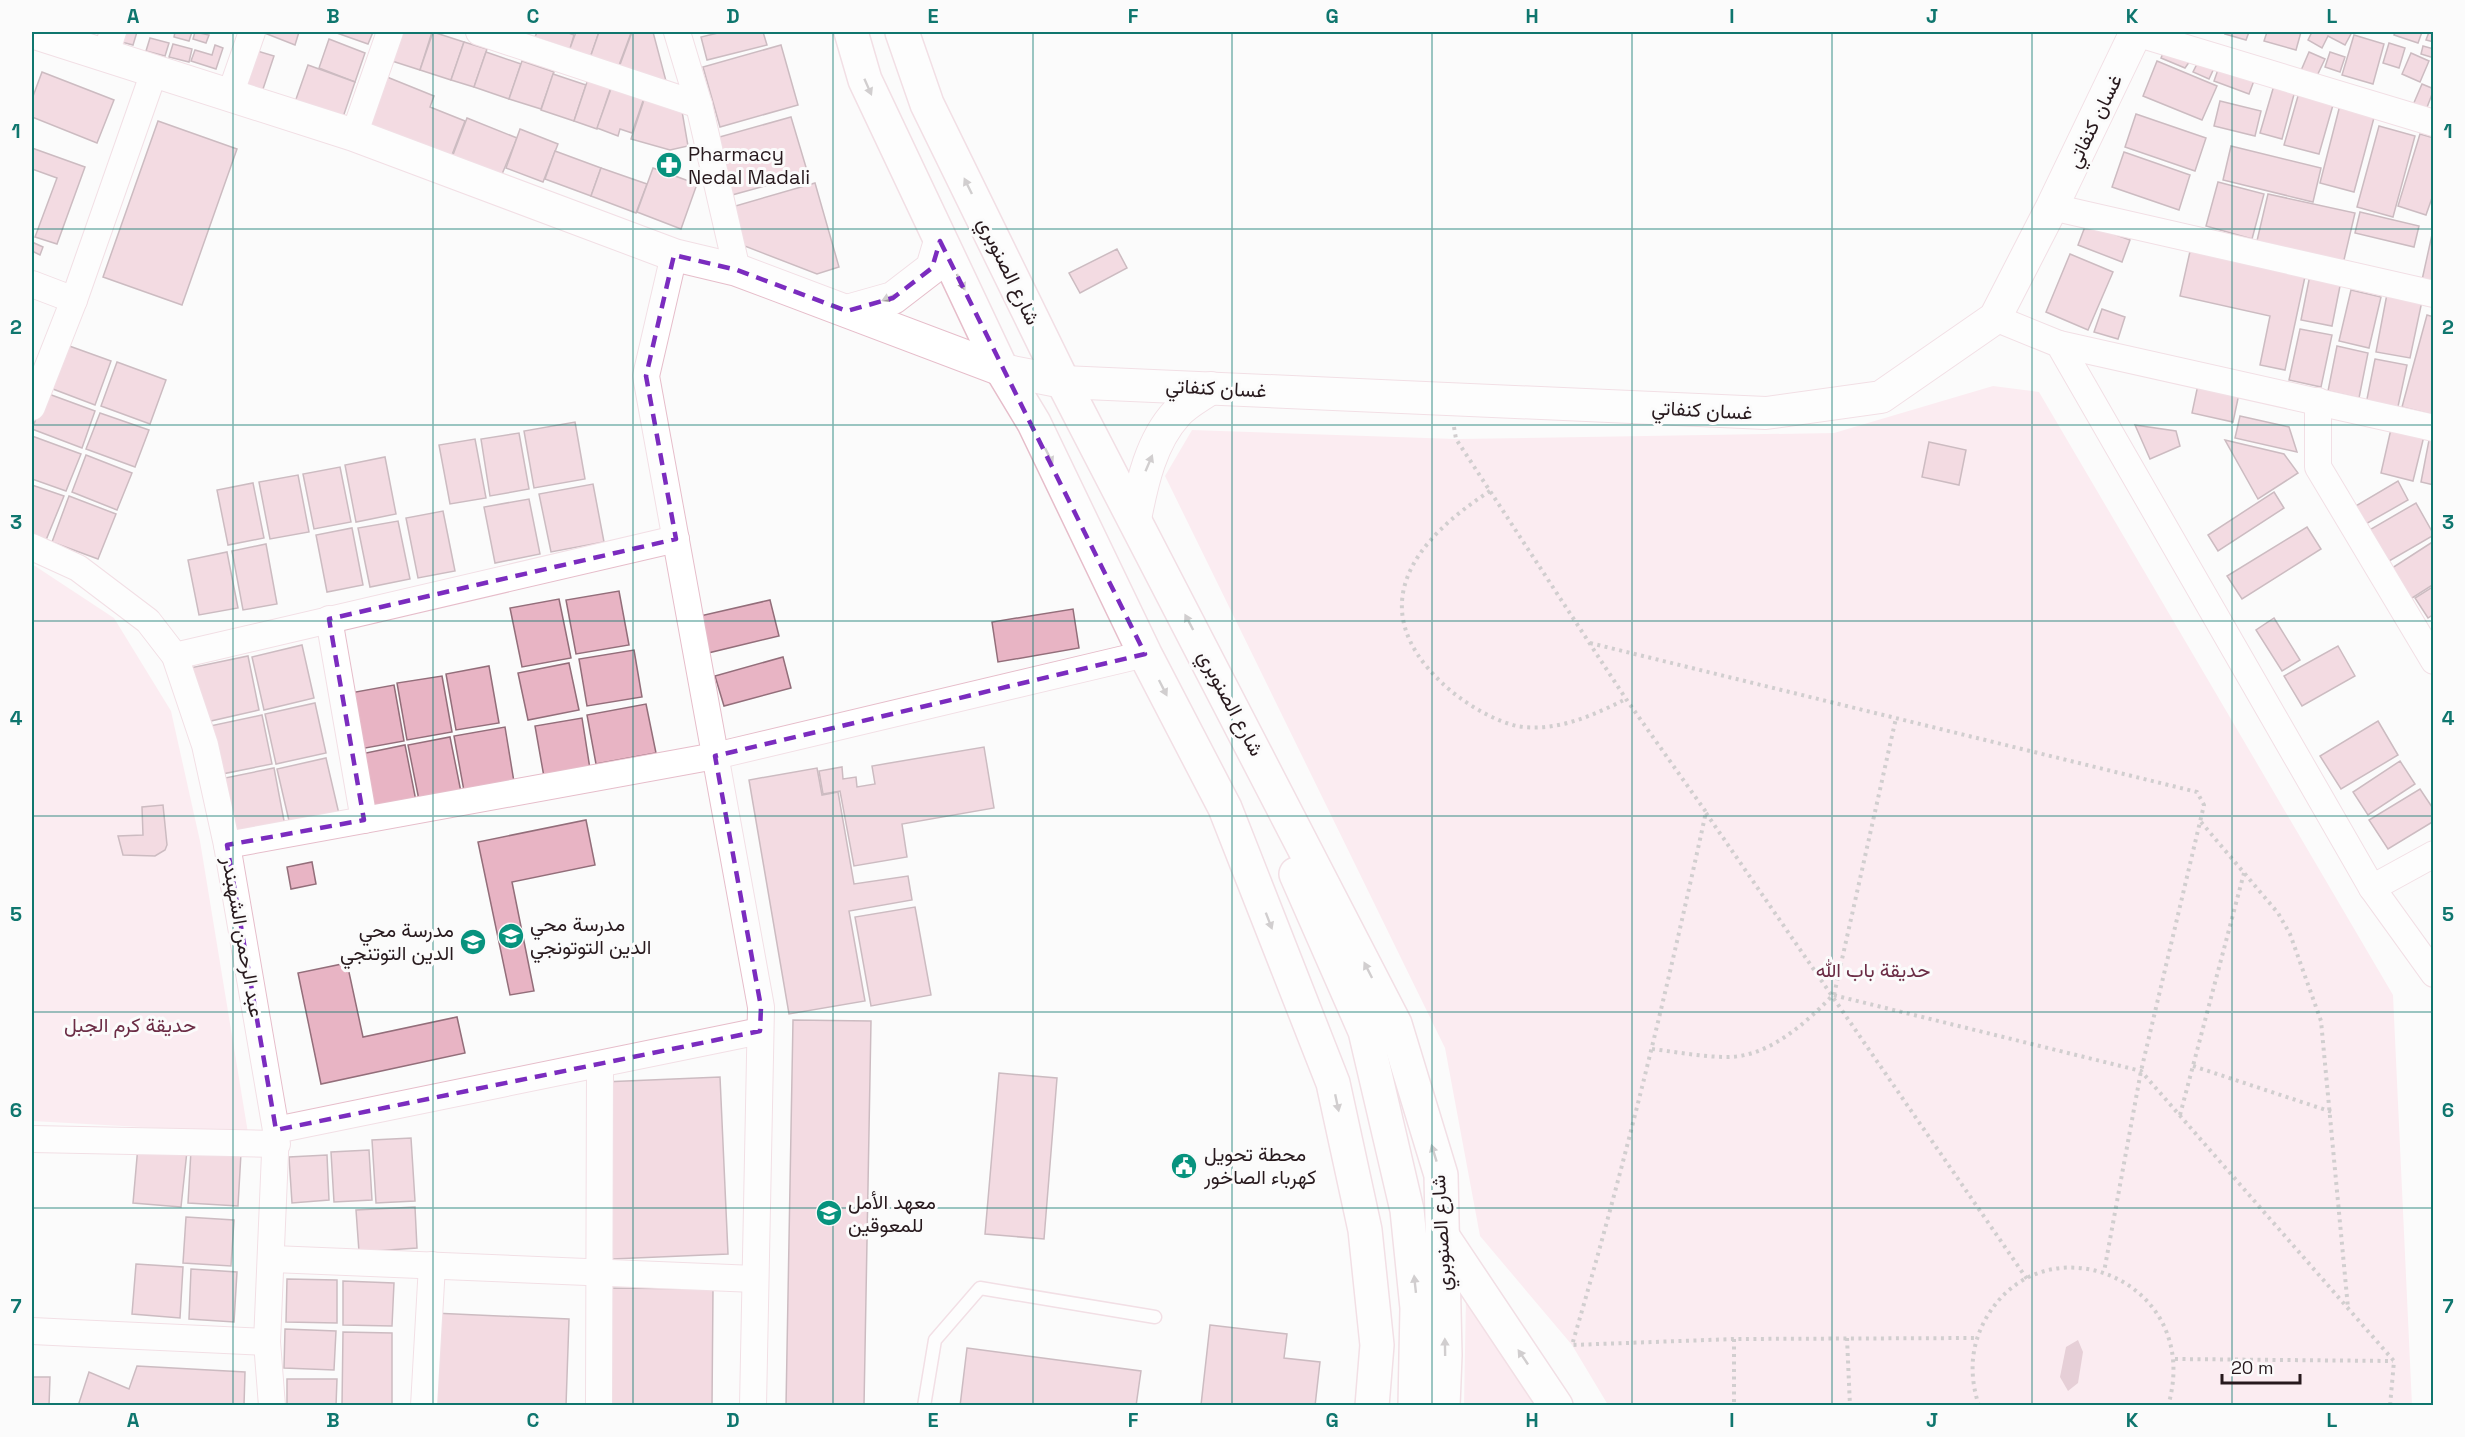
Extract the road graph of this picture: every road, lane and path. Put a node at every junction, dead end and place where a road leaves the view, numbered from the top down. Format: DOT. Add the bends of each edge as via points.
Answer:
graph roads {
  1 [pos="32,32"];
  2 [pos="252,32"];
  3 [pos="390,32"];
  4 [pos="479,32"];
  5 [pos="677,32"];
  6 [pos="850,32"];
  7 [pos="902,32"];
  8 [pos="2136,32"];
  9 [pos="109,44"];
  10 [pos="154,72"];
  11 [pos="231,95"];
  12 [pos="699,105"];
  13 [pos="2433,123"];
  14 [pos="354,135"];
  15 [pos="2052,207"];
  16 [pos="940,241"];
  17 [pos="674,255"];
  18 [pos="737,270"];
  19 [pos="32,284"];
  20 [pos="2433,294"];
  21 [pos="74,300"];
  22 [pos="847,311"];
  23 [pos="1995,318"];
  24 [pos="2059,344"];
  25 [pos="1002,370"];
  26 [pos="1064,382"];
  27 [pos="1211,388"];
  28 [pos="1450,399"];
  29 [pos="2318,401"];
  30 [pos="32,408"];
  31 [pos="2433,428"];
  32 [pos="1490,491"];
  33 [pos="1135,519"];
  34 [pos="676,539"];
  35 [pos="32,547"];
  36 [pos="329,619"];
  37 [pos="1590,643"];
  38 [pos="1145,654"];
  39 [pos="175,656"];
  40 [pos="2433,661"];
  41 [pos="1626,699"];
  42 [pos="1896,718"];
  43 [pos="715,756"];
  44 [pos="1274,786"];
  45 [pos="1225,808"];
  46 [pos="1706,812"];
  47 [pos="364,820"];
  48 [pos="2201,821"];
  49 [pos="227,845"];
  50 [pos="2433,854"];
  51 [pos="2244,872"];
  52 [pos="2372,888"];
  53 [pos="2433,974"];
  54 [pos="1833,995"];
  55 [pos="760,1031"];
  56 [pos="1652,1049"];
  57 [pos="2193,1065"];
  58 [pos="600,1066"];
  59 [pos="2141,1071"];
  60 [pos="2332,1112"];
  61 [pos="2180,1116"];
  62 [pos="277,1137"];
  63 [pos="32,1139"];
  64 [pos="1443,1237"];
  65 [pos="273,1260"];
  66 [pos="432,1265"];
  67 [pos="599,1272"];
  68 [pos="2104,1272"];
  69 [pos="755,1279"];
  70 [pos="2026,1279"];
  71 [pos="2348,1308"];
  72 [pos="1155,1317"];
  73 [pos="32,1331"];
  74 [pos="1847,1338"];
  75 [pos="1977,1338"];
  76 [pos="1734,1339"];
  77 [pos="267,1342"];
  78 [pos="2175,1359"];
  79 [pos="2394,1361"];
  80 [pos="272,1406"];
  81 [pos="424,1406"];
  82 [pos="599,1406"];
  83 [pos="753,1406"];
  84 [pos="924,1406"];
  85 [pos="1372,1406"];
  86 [pos="1392,1406"];
  87 [pos="1415,1406"];
  88 [pos="1443,1406"];
  89 [pos="1556,1406"];
  90 [pos="1734,1406"];
  91 [pos="1850,1406"];
  92 [pos="1979,1406"];
  93 [pos="2168,1406"];
  94 [pos="2390,1406"];
  1 -- 9 [label="street, غسان كنفاتي"];
  2 -- 11 [label="street"];
  3 -- 14 [label="street"];
  4 -- 12 [label="street"];
  5 -- 12 [label="street"];
  6 -- 16 [label="main road, one-way" via="865,80"];
  26 -- 7 [label="main road, شارع الصنوبري, one-way" via="927,104"];
  8 -- 13 [label="street"];
  8 -- 15 [label="street, غسان كنفاتي"];
  9 -- 10 [label="street, غسان كنفاتي"];
  10 -- 11 [label="street, غسان كنفاتي"];
  10 -- 21 [label="street"];
  11 -- 14 [label="street, غسان كنفاتي"];
  12 -- 18 [label="street"];
  14 -- 17 [label="street, غسان كنفاتي"];
  15 -- 20 [label="street"];
  15 -- 23 [label="street, غسان كنفاتي"];
  16 -- 22 [label="street, one-way" via="932,268 893,298"];
  16 -- 25 [label="main road, one-way"];
  17 -- 18 [label="street, غسان كنفاتي"];
  17 -- 34 [label="street" via="646,376"];
  18 -- 22 [label="street, غسان كنفاتي"];
  19 -- 21 [label="street"];
  21 -- 30 [label="street"];
  22 -- 25 [label="street, غسان كنفاتي"];
  23 -- 24 [label="street"];
  23 -- 28 [label="street, غسان كنفاتي" via="1881,397 1766,413"];
  24 -- 29 [label="street"];
  24 -- 52 [label="street"];
  25 -- 26 [label="street, غسان كنفاتي"];
  25 -- 38 [label="main road, one-way" via="1034,423"];
  26 -- 27 [label="street, غسان كنفاتي"];
  26 -- 33 [label="main road, شارع الصنوبري"];
  27 -- 28 [label="street, غسان كنفاتي"];
  33 -- 27 [label="street, one-way" via="1144,476 1160,439 1177,412"];
  28 -- 32 [label="path" via="1456,439"];
  29 -- 31 [label="street"];
  29 -- 40 [label="street" via="2318,467"];
  32 -- 37 [label="path"];
  32 -- 41 [label="path" via="1443,526 1420,552 1405,582 1401,612 1406,637 1454,695 1517,726 1554,725 1592,716"];
  44 -- 33 [label="main road, شارع الصنوبري, one-way"];
  34 -- 36 [label="street"];
  34 -- 43 [label="street"];
  35 -- 39 [label="street, عبد الرحمن الشهبندر" via="87,574 148,621"];
  36 -- 39 [label="street"];
  36 -- 47 [label="street"];
  37 -- 41 [label="path"];
  37 -- 42 [label="path"];
  38 -- 43 [label="street"];
  38 -- 45 [label="main road, one-way"];
  39 -- 49 [label="street, عبد الرحمن الشهبندر" via="205,745"];
  41 -- 46 [label="path"];
  42 -- 48 [label="path" via="2197,792 2204,805"];
  42 -- 54 [label="path"];
  43 -- 47 [label="street"];
  43 -- 55 [label="street" via="761,1007"];
  64 -- 44 [label="main road, شارع الصنوبري, one-way" via="1441,1175 1395,1024"];
  87 -- 44 [label="main road, one-way" via="1417,1308 1407,1209 1365,1031 1279,835"];
  45 -- 85 [label="main road, one-way" via="1333,1083 1365,1230 1377,1345"];
  45 -- 86 [label="main road" via="1291,907 1369,1106 1388,1213 1394,1313"];
  46 -- 54 [label="path"];
  46 -- 56 [label="path"];
  47 -- 49 [label="street"];
  48 -- 51 [label="path"];
  48 -- 59 [label="path"];
  49 -- 62 [label="street, عبد الرحمن الشهبندر"];
  50 -- 52 [label="street"];
  51 -- 57 [label="path"];
  51 -- 60 [label="path" via="2289,934 2313,999 2321,1021"];
  52 -- 53 [label="street"];
  54 -- 56 [label="path" via="1808,1021 1768,1047 1729,1058"];
  54 -- 59 [label="path"];
  54 -- 70 [label="path"];
  55 -- 58 [label="street"];
  55 -- 69 [label="street"];
  56 -- 76 [label="path" via="1617,1191 1572,1345"];
  57 -- 60 [label="path"];
  57 -- 61 [label="path"];
  58 -- 62 [label="street"];
  58 -- 67 [label="street"];
  59 -- 61 [label="path"];
  59 -- 68 [label="path"];
  60 -- 71 [label="path"];
  61 -- 71 [label="path"];
  62 -- 63 [label="street"];
  62 -- 65 [label="street, عبد الرحمن الشهبندر"];
  88 -- 64 [label="main road, شارع الصنوبري, one-way"];
  89 -- 64 [label="main road, one-way"];
  65 -- 66 [label="street"];
  65 -- 77 [label="street, عبد الرحمن الشهبندر"];
  66 -- 67 [label="street"];
  66 -- 81 [label="street"];
  67 -- 69 [label="street"];
  67 -- 82 [label="street"];
  68 -- 70 [label="path" via="2078,1267"];
  68 -- 78 [label="path" via="2130,1285 2152,1305 2168,1330"];
  69 -- 83 [label="street"];
  70 -- 75 [label="path" via="2005,1294 1988,1314"];
  71 -- 79 [label="path"];
  72 -- 84 [label="lane" via="980,1288 935,1340"];
  73 -- 77 [label="street"];
  74 -- 75 [label="path"];
  74 -- 76 [label="path"];
  74 -- 91 [label="path"];
  75 -- 92 [label="path" via="1972,1363"];
  76 -- 90 [label="path"];
  77 -- 80 [label="street, عبد الرحمن الشهبندر"];
  78 -- 79 [label="path"];
  78 -- 93 [label="path"];
  79 -- 94 [label="path"];
}
